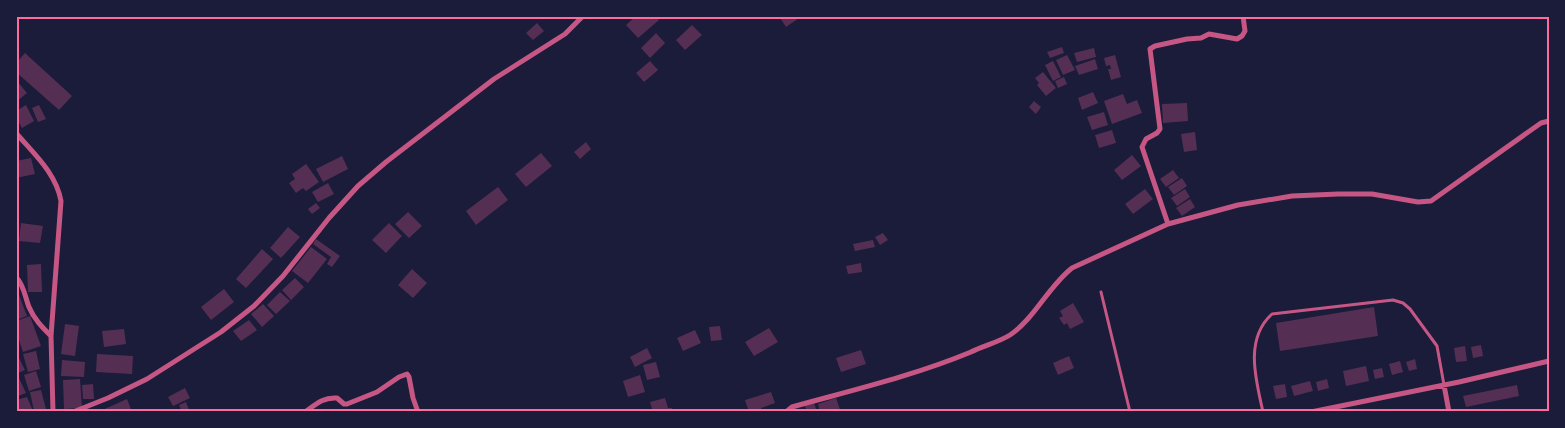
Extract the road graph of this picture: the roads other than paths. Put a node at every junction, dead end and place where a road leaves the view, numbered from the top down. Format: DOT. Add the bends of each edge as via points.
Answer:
graph roads {
  1 [pos="583,16"];
  2 [pos="1244,16"];
  3 [pos="1549,120"];
  4 [pos="16,133"];
  5 [pos="1168,224"];
  6 [pos="16,277"];
  7 [pos="1102,292"];
  8 [pos="51,336"];
  9 [pos="1549,361"];
  10 [pos="1444,385"];
  11 [pos="53,412"];
  12 [pos="73,412"];
  13 [pos="305,412"];
  14 [pos="418,412"];
  15 [pos="786,412"];
  16 [pos="1130,412"];
  17 [pos="1263,412"];
  18 [pos="1311,412"];
  19 [pos="1449,412"];
  1 -- 12 [label="street" via="565,34 494,79 358,186 283,276 254,306 221,332 147,379"];
  2 -- 5 [label="street" via="1245,31 1236,39 1209,34 1150,49 1160,129 1146,139 1142,147"];
  3 -- 5 [label="street" via="1431,201 1418,202 1372,194 1292,196 1238,205"];
  4 -- 8 [label="street" via="49,171 61,200"];
  5 -- 15 [label="street" via="1062,275 1025,322 1009,336 938,366 792,406"];
  6 -- 8 [label="street" via="21,282 29,308"];
  7 -- 16 [label="lane"];
  8 -- 11 [label="street"];
  9 -- 10 [label="street"];
  10 -- 17 [label="lane" via="1437,346 1403,303 1393,300 1272,314 1260,327 1254,352"];
  10 -- 18 [label="street"];
  10 -- 19 [label="street"];
  13 -- 14 [label="street" via="329,398 348,404 378,392 405,374 409,376"];
}
